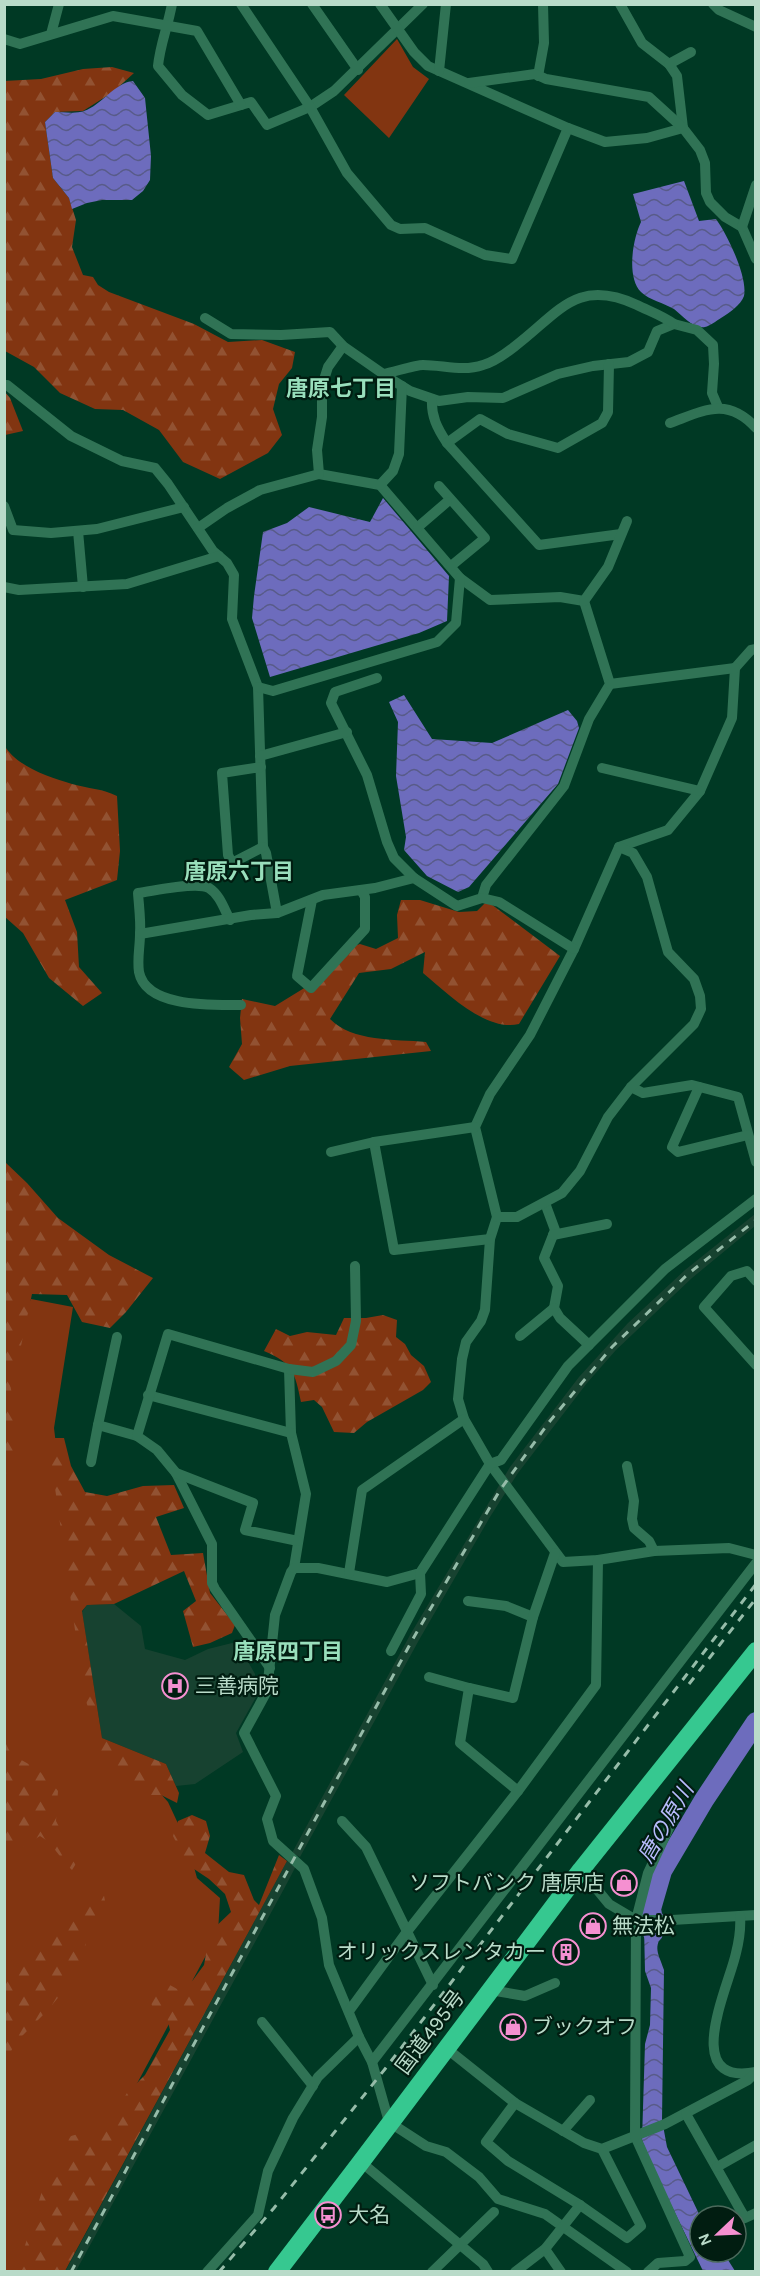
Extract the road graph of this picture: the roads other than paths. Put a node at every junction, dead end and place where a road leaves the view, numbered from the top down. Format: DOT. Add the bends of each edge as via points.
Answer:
graph roads {
  1 [pos="59,4"];
  2 [pos="172,4"];
  3 [pos="241,4"];
  4 [pos="312,4"];
  5 [pos="380,4"];
  6 [pos="423,4"];
  7 [pos="446,4"];
  8 [pos="543,4"];
  9 [pos="620,4"];
  10 [pos="713,4"];
  11 [pos="114,10"];
  12 [pos="168,26"];
  13 [pos="756,27"];
  14 [pos="398,31"];
  15 [pos="51,34"];
  16 [pos="4,39"];
  17 [pos="691,52"];
  18 [pos="669,64"];
  19 [pos="358,70"];
  20 [pos="439,71"];
  21 [pos="538,76"];
  22 [pos="469,83"];
  23 [pos="241,105"];
  24 [pos="310,107"];
  25 [pos="568,128"];
  26 [pos="683,128"];
  27 [pos="756,185"];
  28 [pos="742,227"];
  29 [pos="756,259"];
  30 [pos="205,318"];
  31 [pos="674,324"];
  32 [pos="344,346"];
  33 [pos="609,364"];
  34 [pos="383,374"];
  35 [pos="7,385"];
  36 [pos="402,386"];
  37 [pos="432,399"];
  38 [pos="718,407"];
  39 [pos="670,423"];
  40 [pos="756,428"];
  41 [pos="447,443"];
  42 [pos="319,474"];
  43 [pos="380,485"];
  44 [pos="439,486"];
  45 [pos="447,502"];
  46 [pos="4,506"];
  47 [pos="184,507"];
  48 [pos="627,521"];
  49 [pos="418,527"];
  50 [pos="198,528"];
  51 [pos="78,531"];
  52 [pos="621,534"];
  53 [pos="219,556"];
  54 [pos="451,566"];
  55 [pos="460,578"];
  56 [pos="4,586"];
  57 [pos="83,587"];
  58 [pos="584,601"];
  59 [pos="756,649"];
  60 [pos="735,668"];
  61 [pos="377,678"];
  62 [pos="610,684"];
  63 [pos="258,687"];
  64 [pos="347,732"];
  65 [pos="260,761"];
  66 [pos="602,768"];
  67 [pos="700,791"];
  68 [pos="263,847"];
  69 [pos="619,847"];
  70 [pos="414,878"];
  71 [pos="362,890"];
  72 [pos="482,898"];
  73 [pos="312,900"];
  74 [pos="277,913"];
  75 [pos="230,920"];
  76 [pos="140,934"];
  77 [pos="574,949"];
  78 [pos="242,1005"];
  79 [pos="631,1087"];
  80 [pos="699,1087"];
  81 [pos="475,1127"];
  82 [pos="748,1135"];
  83 [pos="374,1142"];
  84 [pos="330,1152"];
  85 [pos="756,1162"];
  86 [pos="756,1199"];
  87 [pos="545,1203"];
  88 [pos="497,1217"];
  89 [pos="607,1224"];
  90 [pos="553,1234"];
  91 [pos="490,1239"];
  92 [pos="355,1266"];
  93 [pos="756,1281"];
  94 [pos="554,1308"];
  95 [pos="520,1336"];
  96 [pos="117,1337"];
  97 [pos="589,1345"];
  98 [pos="756,1365"];
  99 [pos="289,1369"];
  100 [pos="148,1395"];
  101 [pos="464,1419"];
  102 [pos="98,1425"];
  103 [pos="291,1433"];
  104 [pos="137,1436"];
  105 [pos="91,1462"];
  106 [pos="490,1464"];
  107 [pos="627,1466"];
  108 [pos="176,1473"];
  109 [pos="298,1541"];
  110 [pos="654,1551"];
  111 [pos="555,1553"];
  112 [pos="756,1555"];
  113 [pos="598,1560"];
  114 [pos="756,1563"];
  115 [pos="294,1568"];
  116 [pos="349,1573"];
  117 [pos="420,1573"];
  118 [pos="468,1601"];
  119 [pos="533,1617"];
  120 [pos="391,1651"];
  121 [pos="756,1651"];
  122 [pos="270,1668"];
  123 [pos="429,1677"];
  124 [pos="469,1688"];
  125 [pos="518,1791"];
  126 [pos="342,1821"];
  127 [pos="669,1828"];
  128 [pos="581,1870"];
  129 [pos="756,1915"];
  130 [pos="740,1916"];
  131 [pos="636,1920"];
  132 [pos="406,1932"];
  133 [pos="555,1983"];
  134 [pos="433,1985"];
  135 [pos="490,1990"];
  136 [pos="349,2011"];
  137 [pos="262,2022"];
  138 [pos="359,2037"];
  139 [pos="446,2048"];
  140 [pos="372,2062"];
  141 [pos="756,2072"];
  142 [pos="313,2086"];
  143 [pos="590,2100"];
  144 [pos="515,2103"];
  145 [pos="686,2114"];
  146 [pos="389,2122"];
  147 [pos="563,2131"];
  148 [pos="638,2135"];
  149 [pos="756,2145"];
  150 [pos="602,2149"];
  151 [pos="361,2162"];
  152 [pos="717,2167"];
  153 [pos="580,2205"];
  154 [pos="494,2212"];
  155 [pos="756,2213"];
  156 [pos="564,2227"];
  157 [pos="459,2244"];
  158 [pos="545,2249"];
  159 [pos="207,2271"];
  160 [pos="277,2271"];
  161 [pos="432,2271"];
  162 [pos="488,2271"];
  163 [pos="515,2271"];
  164 [pos="561,2271"];
  165 [pos="627,2271"];
  166 [pos="648,2271"];
  1 -- 15 [label="street"];
  2 -- 12 [label="street"];
  3 -- 24 [label="street"];
  4 -- 19 [label="street"];
  5 -- 14 [label="street"];
  6 -- 14 [label="street"];
  7 -- 20 [label="street"];
  8 -- 21 [label="street" via="544,43"];
  9 -- 18 [label="street" via="642,43"];
  10 -- 13 [label="street"];
  11 -- 12 [label="street"];
  11 -- 15 [label="street"];
  12 -- 23 [label="street" via="197,31"];
  12 -- 23 [label="street" via="158,66 182,95 208,115"];
  14 -- 19 [label="street"];
  14 -- 20 [label="street" via="428,66"];
  15 -- 16 [label="street" via="20,44"];
  17 -- 18 [label="street"];
  18 -- 26 [label="street" via="677,76"];
  19 -- 24 [label="street"];
  20 -- 22 [label="street"];
  21 -- 22 [label="street"];
  21 -- 26 [label="street" via="649,97"];
  22 -- 25 [label="street"];
  23 -- 24 [label="street" via="251,102 267,125"];
  24 -- 25 [label="street" via="347,173 392,225 400,229 425,228 485,255 512,259"];
  25 -- 26 [label="street" via="605,142 647,138"];
  26 -- 28 [label="street" via="703,157 710,202"];
  27 -- 28 [label="street"];
  28 -- 29 [label="street"];
  30 -- 32 [label="street" via="231,334 330,332"];
  31 -- 33 [label="street" via="657,331 648,352 629,362"];
  31 -- 34 [label="street" via="621,298 594,294 574,299 558,309 545,323 483,366 464,369 420,365"];
  31 -- 38 [label="street" via="697,330 713,345 712,393"];
  32 -- 34 [label="street"];
  32 -- 42 [label="street" via="328,367 322,386"];
  33 -- 37 [label="street" via="558,374 503,398"];
  33 -- 41 [label="street" via="608,412 602,423 558,448 508,434 480,419"];
  34 -- 36 [label="street"];
  35 -- 47 [label="street" via="71,436 122,461 155,468"];
  36 -- 37 [label="street"];
  36 -- 43 [label="street" via="399,454 393,471"];
  37 -- 41 [label="street" via="431,411"];
  38 -- 39 [label="street"];
  38 -- 40 [label="street" via="731,410"];
  41 -- 52 [label="street" via="539,546"];
  42 -- 43 [label="street"];
  42 -- 50 [label="street" via="260,490"];
  43 -- 49 [label="street"];
  44 -- 54 [label="street" via="485,538"];
  45 -- 49 [label="street"];
  46 -- 51 [label="street" via="13,530"];
  47 -- 50 [label="street"];
  47 -- 51 [label="street"];
  48 -- 52 [label="street"];
  49 -- 54 [label="street"];
  50 -- 53 [label="street"];
  51 -- 57 [label="street"];
  52 -- 58 [label="street" via="608,567"];
  53 -- 57 [label="street" via="127,584"];
  53 -- 63 [label="street" via="234,575 232,619"];
  54 -- 55 [label="street"];
  55 -- 58 [label="street" via="490,600 560,597"];
  55 -- 63 [label="street" via="456,623 437,642 273,691"];
  56 -- 57 [label="street" via="19,590"];
  58 -- 62 [label="street"];
  59 -- 60 [label="street"];
  60 -- 62 [label="street"];
  60 -- 67 [label="street" via="732,718"];
  61 -- 64 [label="street" via="335,692 332,703"];
  62 -- 72 [label="street" via="590,719 564,786 486,885"];
  63 -- 65 [label="street"];
  64 -- 65 [label="street"];
  64 -- 70 [label="street" via="367,775 394,858"];
  65 -- 68 [label="street"];
  65 -- 68 [label="street" via="222,773 228,855 232,863"];
  66 -- 67 [label="street"];
  67 -- 69 [label="street" via="668,830"];
  68 -- 74 [label="street"];
  69 -- 77 [label="street"];
  69 -- 79 [label="street" via="633,853 647,877 668,952 694,979 701,1009 694,1024"];
  70 -- 71 [label="street"];
  70 -- 72 [label="street" via="457,906"];
  71 -- 73 [label="street"];
  71 -- 73 [label="street" via="364,929 311,988 297,976"];
  72 -- 77 [label="street" via="499,902"];
  73 -- 74 [label="street"];
  74 -- 75 [label="street"];
  75 -- 76 [label="street"];
  75 -- 76 [label="street" via="219,898 208,888 197,885 138,893"];
  76 -- 78 [label="street" via="140,972 153,993 196,1004"];
  77 -- 81 [label="street" via="530,1035 490,1094"];
  79 -- 80 [label="street" via="643,1093"];
  79 -- 87 [label="street" via="609,1117 580,1171 561,1193"];
  80 -- 82 [label="street" via="738,1097"];
  80 -- 82 [label="street" via="672,1147 678,1152"];
  81 -- 83 [label="street"];
  81 -- 88 [label="street"];
  82 -- 85 [label="street"];
  83 -- 84 [label="street"];
  83 -- 91 [label="street" via="393,1250"];
  86 -- 97 [label="street" via="665,1269"];
  87 -- 88 [label="street" via="517,1217"];
  87 -- 90 [label="street"];
  88 -- 91 [label="street"];
  89 -- 90 [label="street"];
  90 -- 94 [label="street" via="544,1258 558,1286"];
  91 -- 101 [label="street" via="485,1310 482,1321 466,1342 462,1359 458,1398"];
  92 -- 99 [label="street" via="356,1321 351,1345 336,1361 313,1372"];
  93 -- 98 [label="street" via="747,1271 731,1276 704,1306"];
  94 -- 95 [label="street"];
  94 -- 97 [label="street"];
  96 -- 102 [label="street"];
  97 -- 106 [label="street" via="568,1366 501,1460"];
  99 -- 100 [label="street" via="168,1334"];
  99 -- 103 [label="street"];
  100 -- 103 [label="street"];
  100 -- 104 [label="street"];
  101 -- 106 [label="street"];
  101 -- 116 [label="street" via="362,1490"];
  102 -- 104 [label="street"];
  102 -- 105 [label="street"];
  103 -- 109 [label="street" via="306,1494"];
  104 -- 108 [label="street" via="157,1450"];
  106 -- 111 [label="street"];
  106 -- 117 [label="street"];
  107 -- 110 [label="street" via="634,1501 634,1528 650,1541"];
  108 -- 109 [label="street" via="253,1503 245,1530"];
  108 -- 122 [label="street" via="212,1545 212,1583"];
  109 -- 115 [label="street"];
  110 -- 112 [label="street" via="729,1548"];
  110 -- 113 [label="street"];
  111 -- 113 [label="street" via="563,1562"];
  111 -- 119 [label="street"];
  113 -- 125 [label="street" via="596,1685"];
  114 -- 134 [label="street"];
  115 -- 116 [label="street"];
  115 -- 122 [label="street" via="275,1615"];
  116 -- 117 [label="street" via="387,1582"];
  117 -- 120 [label="street" via="421,1594"];
  118 -- 119 [label="street" via="506,1606"];
  119 -- 124 [label="street" via="513,1698"];
  121 -- 128 [label="highway, 国道495号"];
  122 -- 136 [label="street" via="267,1691 244,1733 276,1796 267,1819 273,1841 304,1869 322,1918 329,1965"];
  123 -- 124 [label="street"];
  124 -- 125 [label="street" via="460,1743"];
  125 -- 132 [label="street"];
  126 -- 132 [label="street" via="366,1847"];
  127 -- 131 [label="street" via="648,1873"];
  128 -- 131 [label="street" via="609,1904"];
  128 -- 135 [label="highway, 国道495号"];
  129 -- 130 [label="street"];
  130 -- 131 [label="street"];
  130 -- 141 [label="street" via="737,1952 712,2031 712,2046 716,2059 725,2068 741,2074"];
  131 -- 148 [label="street"];
  132 -- 134 [label="street"];
  132 -- 136 [label="street"];
  133 -- 135 [label="street" via="525,1996"];
  134 -- 140 [label="street"];
  135 -- 139 [label="highway, 国道495号"];
  136 -- 138 [label="street"];
  137 -- 142 [label="street"];
  138 -- 140 [label="street"];
  138 -- 142 [label="street" via="318,2076"];
  139 -- 144 [label="street"];
  139 -- 146 [label="highway, 国道495号"];
  140 -- 146 [label="street"];
  141 -- 145 [label="street"];
  142 -- 159 [label="street" via="268,2171 258,2215"];
  143 -- 147 [label="street"];
  144 -- 147 [label="street"];
  144 -- 153 [label="street" via="486,2142 508,2161"];
  145 -- 148 [label="street"];
  145 -- 152 [label="street"];
  146 -- 151 [label="highway, 国道495号"];
  146 -- 156 [label="street" via="426,2146 446,2152 479,2177 498,2199 545,2214"];
  147 -- 150 [label="street"];
  148 -- 150 [label="street"];
  148 -- 166 [label="street" via="690,2257 685,2261 658,2263"];
  149 -- 152 [label="street"];
  150 -- 153 [label="street" via="641,2226 627,2238"];
  151 -- 157 [label="street"];
  151 -- 160 [label="highway, 国道495号"];
  152 -- 155 [label="street" via="745,2218"];
  153 -- 156 [label="street"];
  154 -- 157 [label="street"];
  156 -- 158 [label="street"];
  156 -- 165 [label="street"];
  157 -- 161 [label="street"];
  157 -- 162 [label="street"];
  158 -- 163 [label="street"];
  158 -- 164 [label="street"];
}
